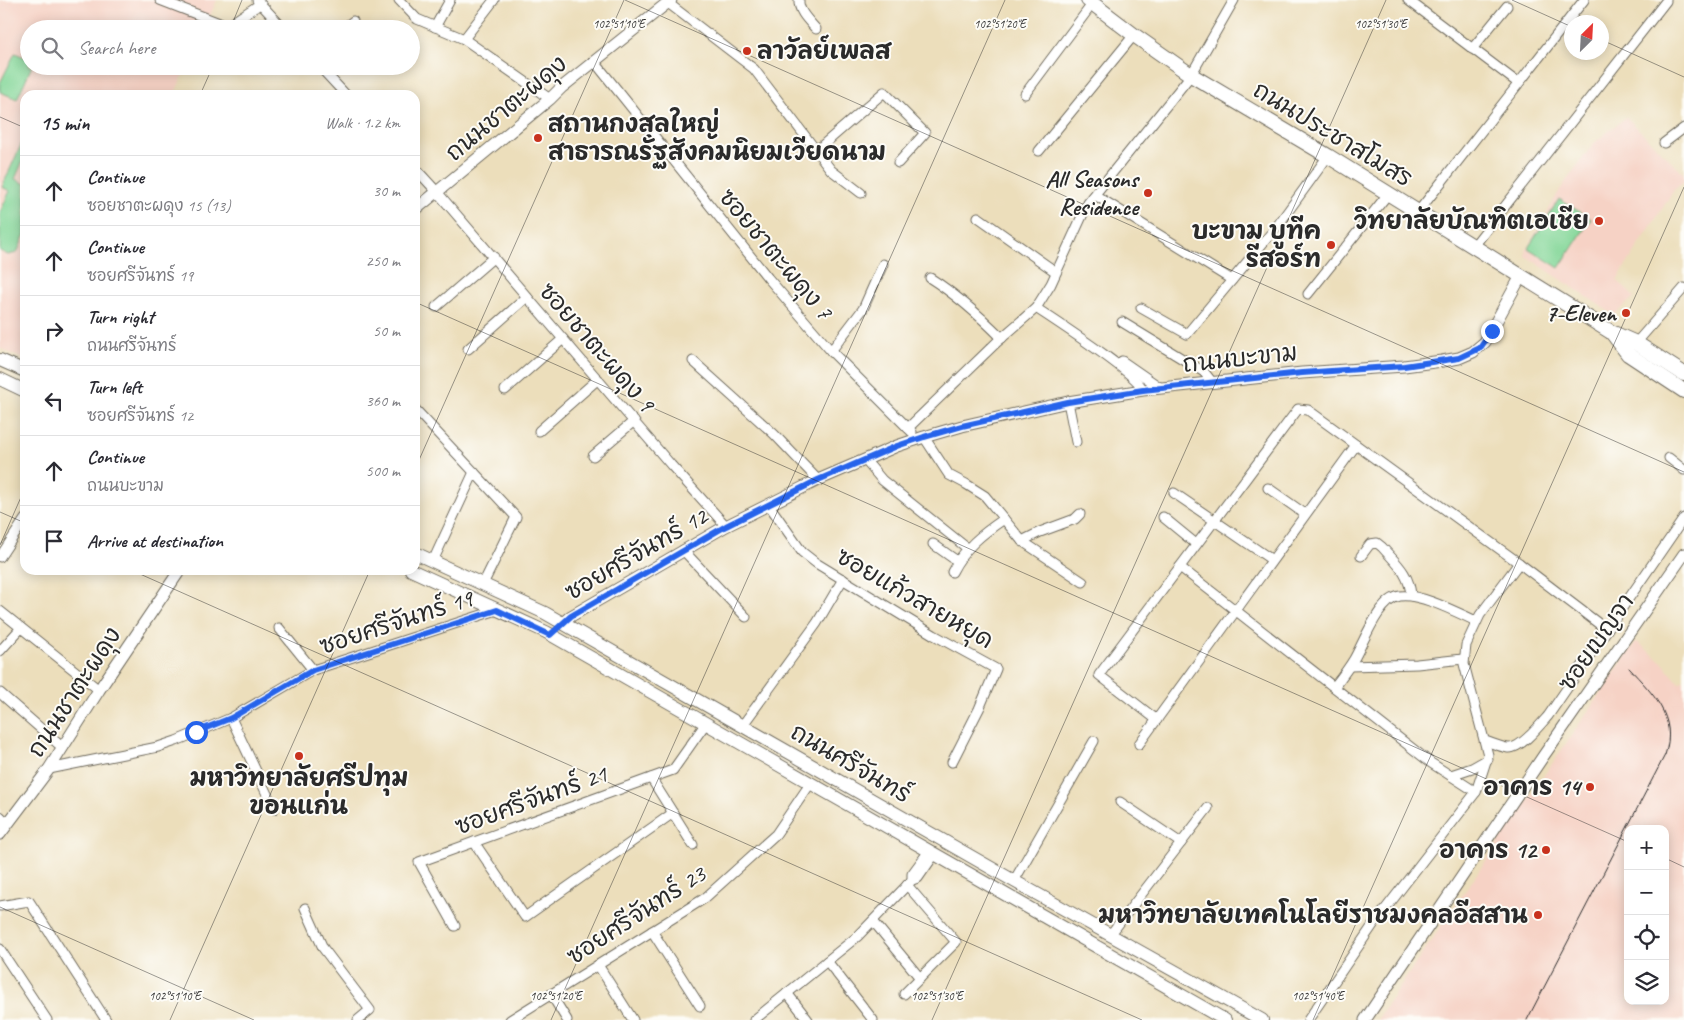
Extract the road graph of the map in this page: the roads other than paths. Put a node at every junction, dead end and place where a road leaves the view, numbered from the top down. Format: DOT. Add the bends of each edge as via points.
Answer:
graph roads {
  1 [pos="160,0"];
  2 [pos="399,0"];
  3 [pos="450,0"];
  4 [pos="494,0"];
  5 [pos="800,0"];
  6 [pos="1234,0"];
  7 [pos="1408,0"];
  8 [pos="1584,0"];
  9 [pos="669,1"];
  10 [pos="1666,1"];
  11 [pos="259,2"];
  12 [pos="1090,2"];
  13 [pos="1507,6"];
  14 [pos="212,20"];
  15 [pos="235,20"];
  16 [pos="276,20"];
  17 [pos="435,26"];
  18 [pos="816,29"];
  19 [pos="1134,35"];
  20 [pos="464,39"];
  21 [pos="1472,49"];
  22 [pos="594,61"];
  23 [pos="1191,74"];
  24 [pos="327,75"];
  25 [pos="1518,83"];
  26 [pos="341,90"];
  27 [pos="1025,94"];
  28 [pos="550,99"];
  29 [pos="1684,128"];
  30 [pos="1664,143"];
  31 [pos="816,151"];
  32 [pos="1039,151"];
  33 [pos="1328,156"];
  34 [pos="898,163"];
  35 [pos="420,173"];
  36 [pos="438,193"];
  37 [pos="861,193"];
  38 [pos="1388,194"];
  39 [pos="1094,195"];
  40 [pos="420,206"];
  41 [pos="1418,212"];
  42 [pos="978,217"];
  43 [pos="1473,246"];
  44 [pos="494,257"];
  45 [pos="882,264"];
  46 [pos="1056,272"];
  47 [pos="1521,276"];
  48 [pos="930,278"];
  49 [pos="1232,280"];
  50 [pos="1684,288"];
  51 [pos="1308,294"];
  52 [pos="528,296"];
  53 [pos="436,307"];
  54 [pos="1036,308"];
  55 [pos="1141,308"];
  56 [pos="1122,322"];
  57 [pos="1611,332"];
  58 [pos="1002,338"];
  59 [pos="563,339"];
  60 [pos="1636,343"];
  61 [pos="468,349"];
  62 [pos="831,351"];
  63 [pos="1113,355"];
  64 [pos="0,360"];
  65 [pos="693,360"];
  66 [pos="20,369"];
  67 [pos="1684,374"];
  68 [pos="0,379"];
  69 [pos="598,379"];
  70 [pos="1212,382"];
  71 [pos="1161,388"];
  72 [pos="20,389"];
  73 [pos="505,390"];
  74 [pos="1143,390"];
  75 [pos="1684,391"];
  76 [pos="1068,402"];
  77 [pos="420,414"];
  78 [pos="634,421"];
  79 [pos="908,428"];
  80 [pos="539,431"];
  81 [pos="921,438"];
  82 [pos="1076,442"];
  83 [pos="1356,444"];
  84 [pos="593,456"];
  85 [pos="1669,458"];
  86 [pos="865,460"];
  87 [pos="1684,470"];
  88 [pos="474,472"];
  89 [pos="818,480"];
  90 [pos="1268,488"];
  91 [pos="1174,493"];
  92 [pos="769,505"];
  93 [pos="1080,514"];
  94 [pos="1305,514"];
  95 [pos="1163,518"];
  96 [pos="1684,518"];
  97 [pos="1004,519"];
  98 [pos="1214,520"];
  99 [pos="726,526"];
  100 [pos="20,527"];
  101 [pos="1022,541"];
  102 [pos="933,544"];
  103 [pos="1196,544"];
  104 [pos="967,548"];
  105 [pos="683,550"];
  106 [pos="1684,554"];
  107 [pos="420,555"];
  108 [pos="1361,556"];
  109 [pos="0,557"];
  110 [pos="1272,560"];
  111 [pos="432,561"];
  112 [pos="957,561"];
  113 [pos="1518,563"];
  114 [pos="1180,567"];
  115 [pos="952,572"];
  116 [pos="177,575"];
  117 [pos="420,575"];
  118 [pos="843,580"];
  119 [pos="1083,582"];
  120 [pos="483,584"];
  121 [pos="1411,596"];
  122 [pos="497,610"];
  123 [pos="0,611"];
  124 [pos="1236,611"];
  125 [pos="746,617"];
  126 [pos="1476,621"];
  127 [pos="562,623"];
  128 [pos="21,628"];
  129 [pos="279,628"];
  130 [pos="1607,630"];
  131 [pos="550,635"];
  132 [pos="0,651"];
  133 [pos="1464,659"];
  134 [pos="1350,666"];
  135 [pos="313,670"];
  136 [pos="1334,687"];
  137 [pos="99,690"];
  138 [pos="0,693"];
  139 [pos="231,718"];
  140 [pos="1157,720"];
  141 [pos="706,724"];
  142 [pos="742,726"];
  143 [pos="1094,741"];
  144 [pos="1485,741"];
  145 [pos="1139,744"];
  146 [pos="63,748"];
  147 [pos="1488,760"];
  148 [pos="952,762"];
  149 [pos="49,769"];
  150 [pos="1451,775"];
  151 [pos="651,778"];
  152 [pos="810,784"];
  153 [pos="1476,792"];
  154 [pos="1120,802"];
  155 [pos="1208,808"];
  156 [pos="274,809"];
  157 [pos="673,813"];
  158 [pos="4,820"];
  159 [pos="0,834"];
  160 [pos="474,842"];
  161 [pos="1181,844"];
  162 [pos="693,845"];
  163 [pos="931,853"];
  164 [pos="1014,881"];
  165 [pos="909,883"];
  166 [pos="0,899"];
  167 [pos="12,904"];
  168 [pos="0,906"];
  169 [pos="305,908"];
  170 [pos="873,921"];
  171 [pos="455,926"];
  172 [pos="652,931"];
  173 [pos="1110,935"];
  174 [pos="0,949"];
  175 [pos="827,961"];
  176 [pos="598,965"];
  177 [pos="920,978"];
  178 [pos="787,993"];
  179 [pos="551,994"];
  180 [pos="904,994"];
  181 [pos="700,1006"];
  182 [pos="47,1020"];
  183 [pos="106,1020"];
  184 [pos="358,1020"];
  185 [pos="510,1020"];
  186 [pos="567,1020"];
  187 [pos="633,1020"];
  188 [pos="754,1020"];
  189 [pos="808,1020"];
  190 [pos="873,1020"];
  191 [pos="1225,1020"];
  192 [pos="1262,1020"];
  193 [pos="1308,1020"];
  194 [pos="1365,1020"];
  1 -- 14 [label="street"];
  2 -- 17 [label="street" via="418,19"];
  3 -- 17 [label="street"];
  4 -- 20 [label="street"];
  5 -- 18 [label="street" via="801,11"];
  6 -- 23 [label="street"];
  7 -- 21 [label="street"];
  8 -- 25 [label="street"];
  9 -- 22 [label="street, ถนนชาตะผดุง"];
  9 -- 31 [label="street" via="754,69"];
  10 -- 43 [label="street"];
  11 -- 15 [label="street"];
  11 -- 16 [label="street"];
  12 -- 19 [label="main road, ถนนประชาสโมสร"];
  12 -- 27 [label="street"];
  13 -- 21 [label="street"];
  17 -- 20 [label="street"];
  19 -- 23 [label="main road, ถนนประชาสโมสร"];
  19 -- 32 [label="street"];
  20 -- 28 [label="street"];
  21 -- 25 [label="street"];
  22 -- 28 [label="street, ถนนชาตะผดุง"];
  22 -- 62 [label="street, ซอยชาตะผดุง 7" via="768,278"];
  23 -- 33 [label="main road, ถนนประชาสโมสร"];
  23 -- 39 [label="street"];
  24 -- 26 [label="street"];
  25 -- 41 [label="street"];
  28 -- 36 [label="street, ถนนชาตะผดุง"];
  29 -- 30 [label="street"];
  31 -- 34 [label="street" via="884,92 925,133"];
  31 -- 37 [label="street" via="832,170"];
  33 -- 38 [label="main road, ถนนประชาสโมสร"];
  33 -- 49 [label="street" via="1278,225"];
  35 -- 36 [label="street, ซอยชาตะผดุง 9"];
  36 -- 40 [label="street, ถนนชาตะผดุง"];
  36 -- 44 [label="street, ซอยชาตะผดุง 9"];
  38 -- 41 [label="main road, ถนนประชาสโมสร"];
  38 -- 51 [label="street"];
  39 -- 46 [label="street"];
  39 -- 49 [label="street"];
  41 -- 43 [label="main road, ถนนประชาสโมสร"];
  42 -- 46 [label="street"];
  43 -- 47 [label="main road, ถนนประชาสโมสร"];
  44 -- 52 [label="street, ซอยชาตะผดุง 9"];
  44 -- 53 [label="street"];
  45 -- 62 [label="street" via="863,309"];
  46 -- 54 [label="street"];
  47 -- 57 [label="main road, ถนนประชาสโมสร"];
  47 -- 70 [label="street, ถนนบะขาม" via="1485,342 1459,358 1404,366"];
  48 -- 58 [label="street" via="970,306"];
  49 -- 55 [label="street" via="1186,334"];
  50 -- 60 [label="street"];
  52 -- 59 [label="street, ซอยชาตะผดุง 9"];
  52 -- 61 [label="street"];
  54 -- 58 [label="street"];
  54 -- 74 [label="street" via="1126,371"];
  56 -- 70 [label="street" via="1204,372"];
  57 -- 60 [label="main road, ถนนประชาสโมสร"];
  57 -- 75 [label="main road, ถนนประชาสโมสร" via="1628,354"];
  58 -- 79 [label="street"];
  59 -- 69 [label="street, ซอยชาตะผดุง 9"];
  59 -- 73 [label="street"];
  60 -- 67 [label="main road, ถนนประชาสโมสร"];
  62 -- 79 [label="street, ซอยชาตะผดุง 7"];
  63 -- 71 [label="street"];
  64 -- 66 [label="main road"];
  65 -- 89 [label="street" via="774,434"];
  68 -- 72 [label="main road"];
  69 -- 78 [label="street, ซอยชาตะผดุง 9"];
  69 -- 80 [label="street"];
  70 -- 71 [label="street, ถนนบะขาม"];
  71 -- 74 [label="street, ถนนบะขาม"];
  74 -- 76 [label="street, ถนนบะขาม"];
  76 -- 81 [label="street, ถนนบะขาม"];
  76 -- 82 [label="street"];
  77 -- 88 [label="street"];
  78 -- 84 [label="street"];
  78 -- 99 [label="street, ซอยชาตะผดุง 9"];
  79 -- 81 [label="street, ซอยชาตะผดุง 7"];
  81 -- 86 [label="street, ซอยศรีจันทร์ 12"];
  81 -- 97 [label="street, ซอยชาตะผดุง 7" via="949,475 985,496"];
  83 -- 94 [label="street"];
  83 -- 98 [label="street" via="1308,410 1298,409"];
  83 -- 113 [label="street"];
  85 -- 87 [label="street"];
  86 -- 89 [label="street, ซอยศรีจันทร์ 12"];
  86 -- 104 [label="street" via="882,480"];
  88 -- 111 [label="street"];
  88 -- 120 [label="street" via="516,517"];
  89 -- 92 [label="street, ซอยศรีจันทร์ 12"];
  90 -- 94 [label="street"];
  91 -- 98 [label="street"];
  92 -- 99 [label="street, ซอยศรีจันทร์ 12"];
  92 -- 118 [label="street, ซอยแก้วสายหยุด" via="802,552"];
  93 -- 101 [label="street"];
  94 -- 110 [label="street"];
  95 -- 103 [label="street"];
  96 -- 130 [label="street"];
  97 -- 101 [label="street, ซอยชาตะผดุง 7"];
  97 -- 104 [label="street"];
  98 -- 103 [label="street"];
  98 -- 110 [label="street"];
  99 -- 105 [label="street, ซอยศรีจันทร์ 12"];
  100 -- 109 [label="street"];
  101 -- 119 [label="street, ซอยชาตะผดุง 7"];
  102 -- 112 [label="street"];
  103 -- 114 [label="street"];
  104 -- 112 [label="street"];
  105 -- 125 [label="street"];
  105 -- 127 [label="street, ซอยศรีจันทร์ 12"];
  106 -- 194 [label="street, ซอยเบญจา"];
  107 -- 111 [label="main road, ถนนศรีจันทร์"];
  108 -- 121 [label="street" via="1370,544 1382,547 1407,576"];
  110 -- 124 [label="street"];
  111 -- 120 [label="main road, ถนนศรีจันทร์"];
  112 -- 115 [label="street"];
  113 -- 126 [label="street"];
  113 -- 130 [label="street"];
  114 -- 124 [label="street"];
  114 -- 140 [label="street" via="1098,675"];
  116 -- 137 [label="street, ถนนชาตะผดุง"];
  117 -- 122 [label="main road, ถนนศรีจันทร์"];
  118 -- 142 [label="street" via="817,623"];
  118 -- 148 [label="street, ซอยแก้วสายหยุด" via="996,669"];
  120 -- 127 [label="main road, ถนนศรีจันทร์"];
  121 -- 126 [label="street"];
  121 -- 134 [label="street" via="1396,597 1383,607"];
  122 -- 131 [label="main road, ถนนศรีจันทร์"];
  122 -- 135 [label="street, ซอยศรีจันทร์ 19"];
  123 -- 128 [label="street"];
  124 -- 136 [label="street"];
  124 -- 140 [label="street"];
  126 -- 133 [label="street"];
  127 -- 131 [label="main road"];
  127 -- 142 [label="main road, ถนนศรีจันทร์"];
  128 -- 132 [label="street"];
  128 -- 137 [label="street"];
  129 -- 135 [label="street"];
  130 -- 144 [label="street" via="1535,731 1516,747 1508,748"];
  131 -- 141 [label="main road, ถนนศรีจันทร์"];
  133 -- 134 [label="street"];
  133 -- 144 [label="street"];
  134 -- 136 [label="street"];
  135 -- 139 [label="street, ซอยศรีจันทร์ 19"];
  136 -- 150 [label="street"];
  137 -- 146 [label="street, ถนนชาตะผดุง"];
  138 -- 146 [label="street"];
  139 -- 149 [label="street, ซอยศรีจันทร์ 19" via="158,747"];
  139 -- 156 [label="street"];
  140 -- 145 [label="street"];
  141 -- 151 [label="street, ซอยศรีจันทร์ 21" via="674,770"];
  141 -- 152 [label="main road, ถนนศรีจันทร์"];
  142 -- 164 [label="main road, ถนนศรีจันทร์"];
  143 -- 164 [label="street"];
  144 -- 147 [label="street"];
  146 -- 149 [label="street, ถนนชาตะผดุง"];
  147 -- 150 [label="street"];
  147 -- 153 [label="street"];
  149 -- 158 [label="street, ถนนชาตะผดุง"];
  150 -- 153 [label="street"];
  151 -- 157 [label="street"];
  151 -- 160 [label="street, ซอยศรีจันทร์ 21"];
  152 -- 163 [label="main road, ถนนศรีจันทร์"];
  152 -- 172 [label="street, ซอยศรีจันทร์ 23" via="776,834 705,898"];
  153 -- 193 [label="street" via="1373,925"];
  154 -- 161 [label="street"];
  155 -- 161 [label="street"];
  157 -- 160 [label="street" via="525,917"];
  157 -- 162 [label="street"];
  158 -- 159 [label="street, ถนนชาตะผดุง"];
  160 -- 171 [label="street, ซอยศรีจันทร์ 21" via="419,862"];
  161 -- 173 [label="street"];
  163 -- 165 [label="street" via="918,878"];
  163 -- 191 [label="main road, ถนนศรีจันทร์"];
  164 -- 173 [label="main road, ถนนศรีจันทร์"];
  165 -- 170 [label="street"];
  165 -- 177 [label="street" via="956,942"];
  166 -- 167 [label="street"];
  167 -- 168 [label="street"];
  167 -- 183 [label="street" via="29,900"];
  169 -- 184 [label="street" via="323,948 370,1010"];
  170 -- 175 [label="street"];
  170 -- 177 [label="street"];
  172 -- 176 [label="street, ซอยศรีจันทร์ 23"];
  172 -- 181 [label="street"];
  173 -- 192 [label="main road, ถนนศรีจันทร์"];
  174 -- 182 [label="street"];
  175 -- 178 [label="street"];
  175 -- 190 [label="street"];
  176 -- 179 [label="street, ซอยศรีจันทร์ 23"];
  176 -- 187 [label="street"];
  177 -- 180 [label="street"];
  178 -- 188 [label="street"];
  178 -- 189 [label="street"];
  179 -- 185 [label="street, ซอยศรีจันทร์ 23"];
  179 -- 186 [label="street"];
}
